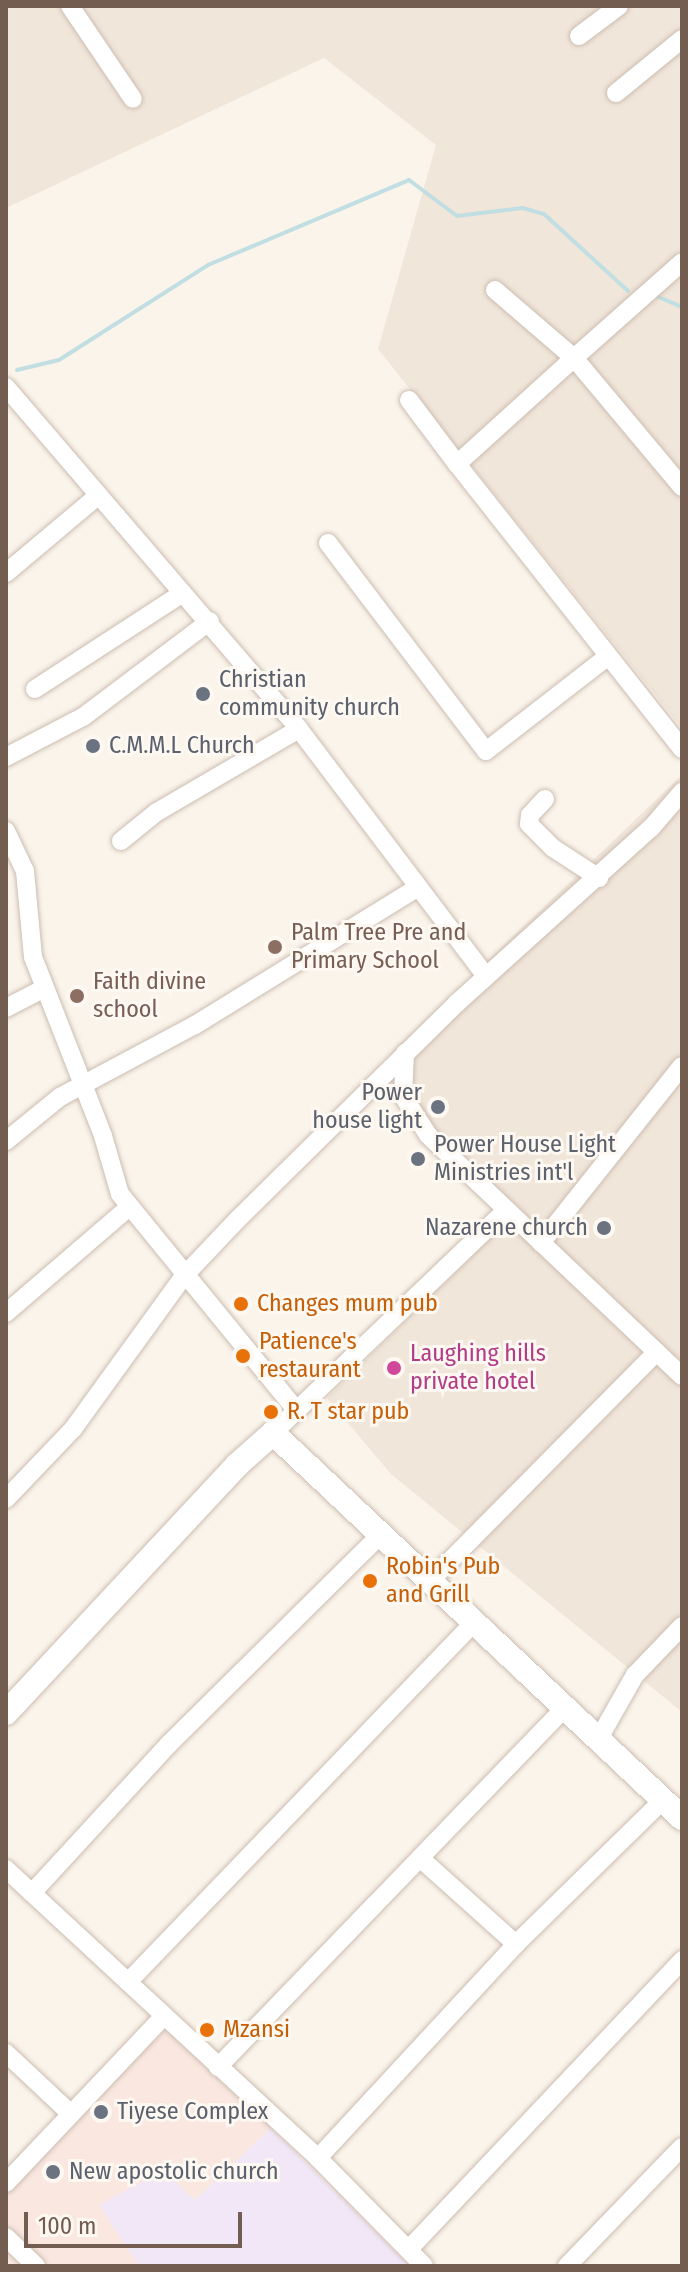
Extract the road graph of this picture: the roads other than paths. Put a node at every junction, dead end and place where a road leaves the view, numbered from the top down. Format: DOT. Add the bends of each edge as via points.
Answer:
graph roads {
  1 [pos="70,6"];
  2 [pos="619,6"];
  3 [pos="579,36"];
  4 [pos="682,39"];
  5 [pos="616,93"];
  6 [pos="133,99"];
  7 [pos="682,262"];
  8 [pos="495,290"];
  9 [pos="574,358"];
  10 [pos="6,387"];
  11 [pos="409,400"];
  12 [pos="457,464"];
  13 [pos="682,487"];
  14 [pos="95,498"];
  15 [pos="328,543"];
  16 [pos="6,573"];
  17 [pos="183,593"];
  18 [pos="210,621"];
  19 [pos="607,657"];
  20 [pos="35,689"];
  21 [pos="299,729"];
  22 [pos="682,749"];
  23 [pos="6,757"];
  24 [pos="682,792"];
  25 [pos="545,799"];
  26 [pos="6,831"];
  27 [pos="121,841"];
  28 [pos="599,878"];
  29 [pos="417,888"];
  30 [pos="486,976"];
  31 [pos="43,989"];
  32 [pos="6,1008"];
  33 [pos="405,1053"];
  34 [pos="682,1066"];
  35 [pos="83,1083"];
  36 [pos="6,1141"];
  37 [pos="128,1208"];
  38 [pos="506,1210"];
  39 [pos="541,1243"];
  40 [pos="183,1277"];
  41 [pos="6,1313"];
  42 [pos="657,1352"];
  43 [pos="682,1376"];
  44 [pos="297,1411"];
  45 [pos="273,1433"];
  46 [pos="6,1499"];
  47 [pos="381,1534"];
  48 [pos="430,1581"];
  49 [pos="473,1623"];
  50 [pos="682,1626"];
  51 [pos="565,1708"];
  52 [pos="6,1713"];
  53 [pos="598,1740"];
  54 [pos="663,1800"];
  55 [pos="682,1818"];
  56 [pos="420,1858"];
  57 [pos="6,1869"];
  58 [pos="32,1893"];
  59 [pos="516,1944"];
  60 [pos="682,1960"];
  61 [pos="128,1982"];
  62 [pos="164,2016"];
  63 [pos="6,2053"];
  64 [pos="218,2067"];
  65 [pos="71,2114"];
  66 [pos="682,2147"];
  67 [pos="318,2158"];
  68 [pos="6,2183"];
  69 [pos="6,2237"];
  70 [pos="409,2249"];
  71 [pos="36,2266"];
  72 [pos="424,2266"];
  73 [pos="567,2266"];
  1 -- 6 [label="street"];
  2 -- 3 [label="street"];
  4 -- 5 [label="street"];
  7 -- 9 [label="street"];
  8 -- 9 [label="street"];
  9 -- 12 [label="street"];
  9 -- 13 [label="street"];
  10 -- 14 [label="street"];
  11 -- 12 [label="street"];
  12 -- 19 [label="street"];
  14 -- 16 [label="street"];
  14 -- 17 [label="street"];
  15 -- 19 [label="street" via="486,751"];
  17 -- 18 [label="street"];
  17 -- 20 [label="street"];
  18 -- 21 [label="street"];
  18 -- 23 [label="street" via="83,717"];
  19 -- 22 [label="street"];
  21 -- 27 [label="street" via="157,812"];
  21 -- 29 [label="street"];
  24 -- 28 [label="street"];
  25 -- 28 [label="street" via="530,815 529,824 553,848"];
  26 -- 31 [label="street" via="25,871 27,933"];
  28 -- 30 [label="street"];
  29 -- 30 [label="street"];
  29 -- 35 [label="street" via="195,1025"];
  30 -- 33 [label="street"];
  31 -- 32 [label="street"];
  31 -- 35 [label="street"];
  33 -- 38 [label="street" via="401,1084 409,1108 428,1135"];
  33 -- 40 [label="street"];
  34 -- 39 [label="street"];
  35 -- 36 [label="street"];
  35 -- 37 [label="street"];
  37 -- 40 [label="street"];
  37 -- 41 [label="street"];
  38 -- 39 [label="street"];
  38 -- 44 [label="street"];
  39 -- 42 [label="street"];
  40 -- 44 [label="street"];
  40 -- 46 [label="street" via="73,1429"];
  42 -- 43 [label="street"];
  42 -- 48 [label="street"];
  44 -- 45 [label="street"];
  45 -- 47 [label="main road"];
  45 -- 52 [label="main road"];
  47 -- 48 [label="main road"];
  47 -- 58 [label="street" via="168,1745"];
  48 -- 49 [label="main road"];
  49 -- 51 [label="main road"];
  49 -- 61 [label="street"];
  50 -- 53 [label="street" via="635,1675"];
  51 -- 53 [label="main road"];
  51 -- 56 [label="street"];
  53 -- 54 [label="main road"];
  54 -- 55 [label="main road"];
  54 -- 59 [label="street"];
  56 -- 59 [label="street"];
  56 -- 64 [label="street"];
  57 -- 58 [label="street"];
  58 -- 61 [label="street"];
  59 -- 67 [label="street"];
  60 -- 70 [label="street"];
  61 -- 62 [label="street"];
  62 -- 64 [label="street"];
  62 -- 65 [label="street"];
  63 -- 65 [label="street"];
  64 -- 67 [label="street"];
  65 -- 68 [label="street"];
  66 -- 73 [label="street"];
  67 -- 70 [label="street"];
  69 -- 71 [label="street"];
  70 -- 72 [label="street"];
}
